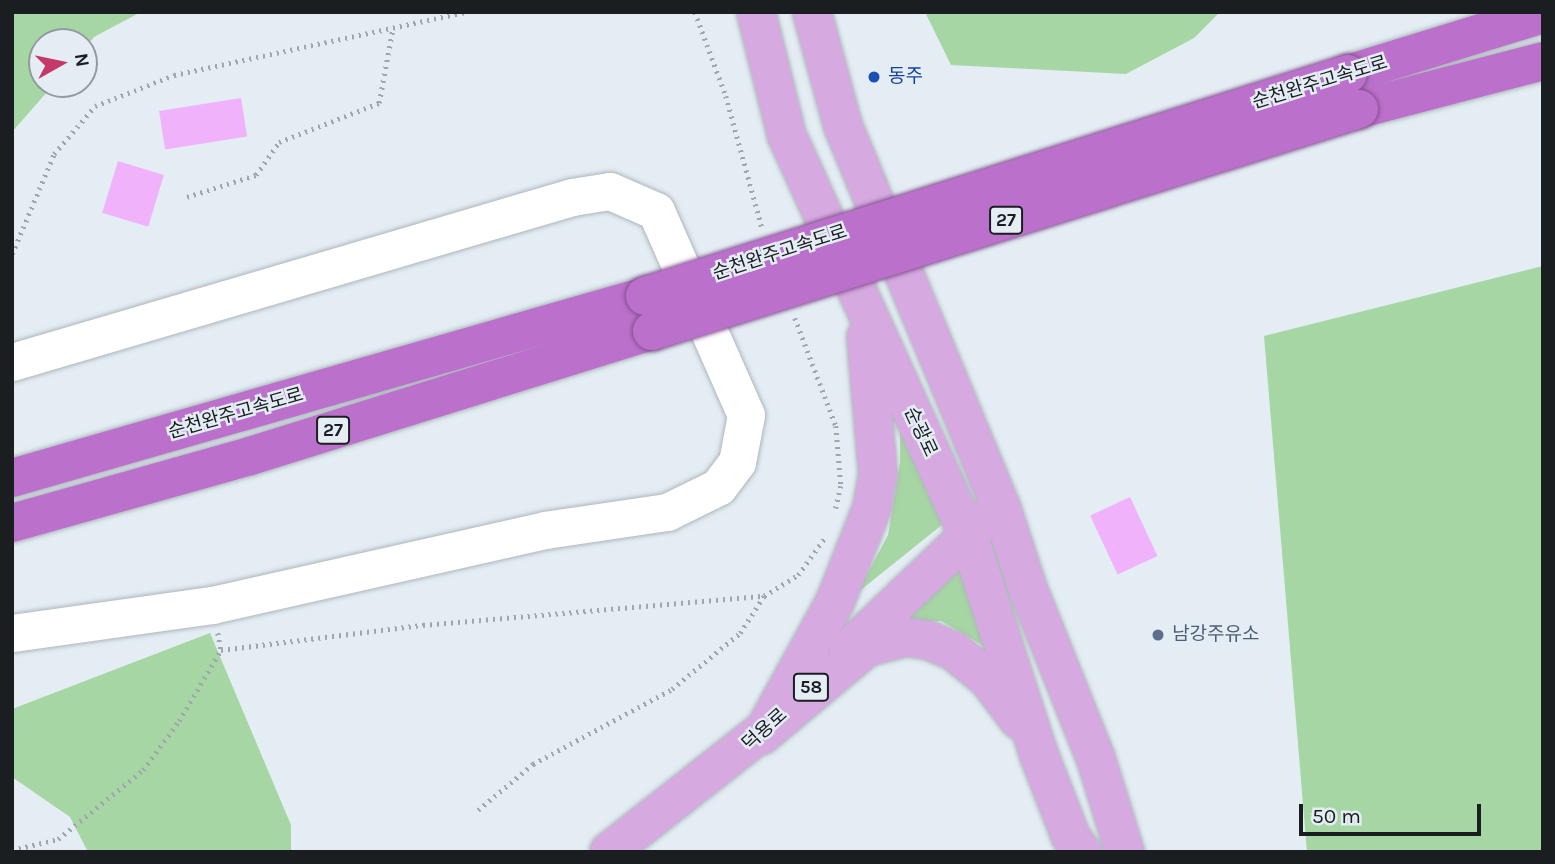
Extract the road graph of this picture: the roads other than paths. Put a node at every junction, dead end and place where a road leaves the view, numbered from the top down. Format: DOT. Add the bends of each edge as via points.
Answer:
graph roads {
  1 [pos="756,12"];
  2 [pos="812,12"];
  3 [pos="1543,14"];
  4 [pos="1543,61"];
  5 [pos="1354,92"];
  6 [pos="863,310"];
  7 [pos="648,313"];
  8 [pos="12,362"];
  9 [pos="12,478"];
  10 [pos="1001,507"];
  11 [pos="12,523"];
  12 [pos="967,532"];
  13 [pos="12,633"];
  14 [pos="762,735"];
  15 [pos="1039,755"];
  16 [pos="609,852"];
  17 [pos="1082,852"];
  18 [pos="1125,852"];
  1 -- 6 [label="main road, 순광로" via="788,136"];
  2 -- 10 [label="main road" via="843,126"];
  3 -- 5 [label="highway, 순천완주고속도로 / 27"];
  4 -- 5 [label="highway, 순천완주고속도로 / 27"];
  5 -- 7 [label="highway, 순천완주고속도로 / 27, bridge"];
  6 -- 12 [label="main road, 순광로"];
  6 -- 14 [label="main road" via="878,474 872,508 835,602"];
  7 -- 9 [label="highway, 순천완주고속도로 / 27"];
  7 -- 11 [label="highway, 순천완주고속도로 / 27" via="250,456"];
  8 -- 13 [label="lane" via="572,197 610,191 656,211 746,415 737,462 718,487 667,512 545,530 212,605"];
  10 -- 12 [label="main road, 덕용로 / 58"];
  10 -- 18 [label="main road" via="1028,589 1096,758"];
  12 -- 14 [label="main road, 덕용로 / 58"];
  12 -- 15 [label="main road, 순광로"];
  14 -- 15 [label="main road" via="867,647 906,637 954,651 989,680"];
  14 -- 16 [label="main road, 덕용로 / 58"];
  15 -- 17 [label="main road, 순광로" via="1071,837"];
}
